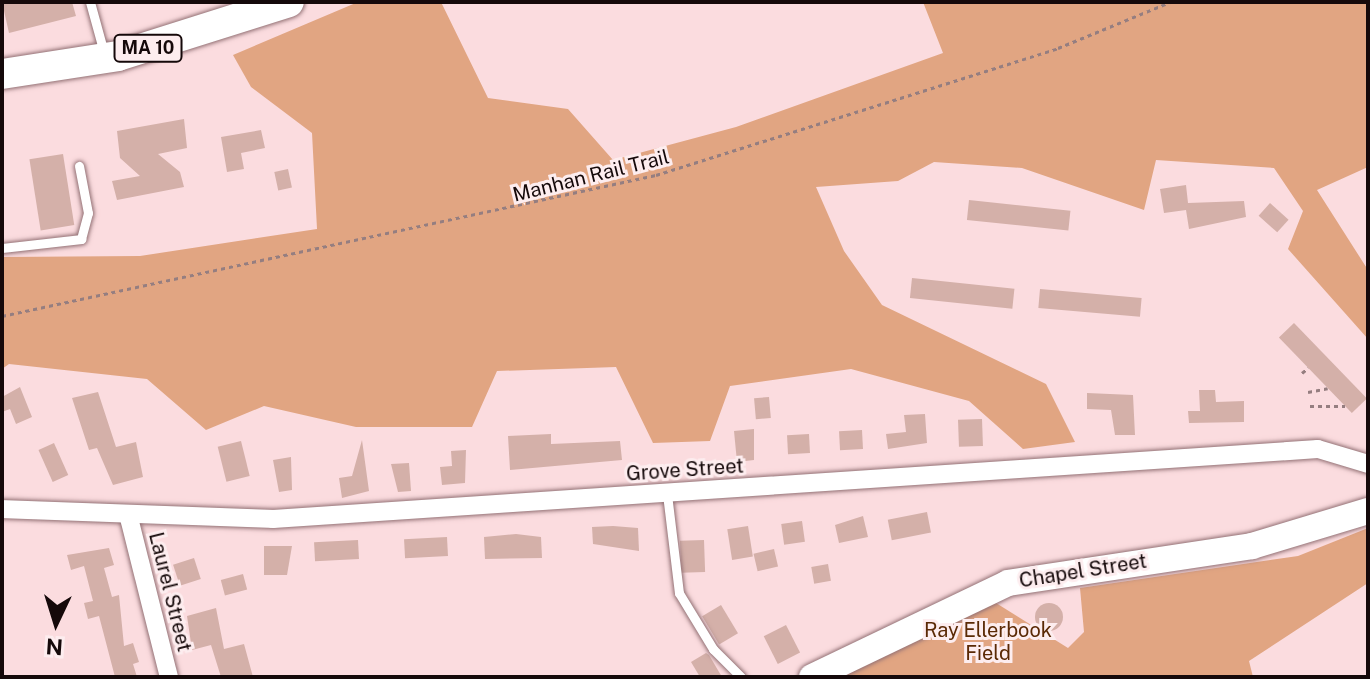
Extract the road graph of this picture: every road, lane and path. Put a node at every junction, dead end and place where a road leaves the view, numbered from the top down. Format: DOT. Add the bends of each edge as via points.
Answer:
graph roads {
  1 [pos="90,2"];
  2 [pos="289,2"];
  3 [pos="1170,2"];
  4 [pos="105,58"];
  5 [pos="2,74"];
  6 [pos="79,166"];
  7 [pos="2,248"];
  8 [pos="2,316"];
  9 [pos="1308,368"];
  10 [pos="1302,373"];
  11 [pos="1328,388"];
  12 [pos="1308,392"];
  13 [pos="1310,406"];
  14 [pos="1345,406"];
  15 [pos="1368,464"];
  16 [pos="667,494"];
  17 [pos="2,509"];
  18 [pos="1368,511"];
  19 [pos="129,518"];
  20 [pos="169,677"];
  21 [pos="741,677"];
  22 [pos="812,677"];
  1 -- 4 [label="lane"];
  2 -- 4 [label="main road, MA 10"];
  3 -- 8 [label="path, Manhan Rail Trail" via="1058,48 656,175"];
  4 -- 5 [label="main road, MA 10"];
  6 -- 7 [label="lane" via="88,213 81,239"];
  9 -- 10 [label="path"];
  11 -- 12 [label="path"];
  13 -- 14 [label="path"];
  15 -- 16 [label="street, Grove Street" via="1318,449"];
  16 -- 19 [label="street, Grove Street" via="273,519"];
  16 -- 21 [label="lane" via="679,593 713,649"];
  17 -- 19 [label="street, Grove Street"];
  18 -- 22 [label="main road, Chapel Street" via="1252,546 1008,583"];
  19 -- 20 [label="street, Laurel Street"];
}
